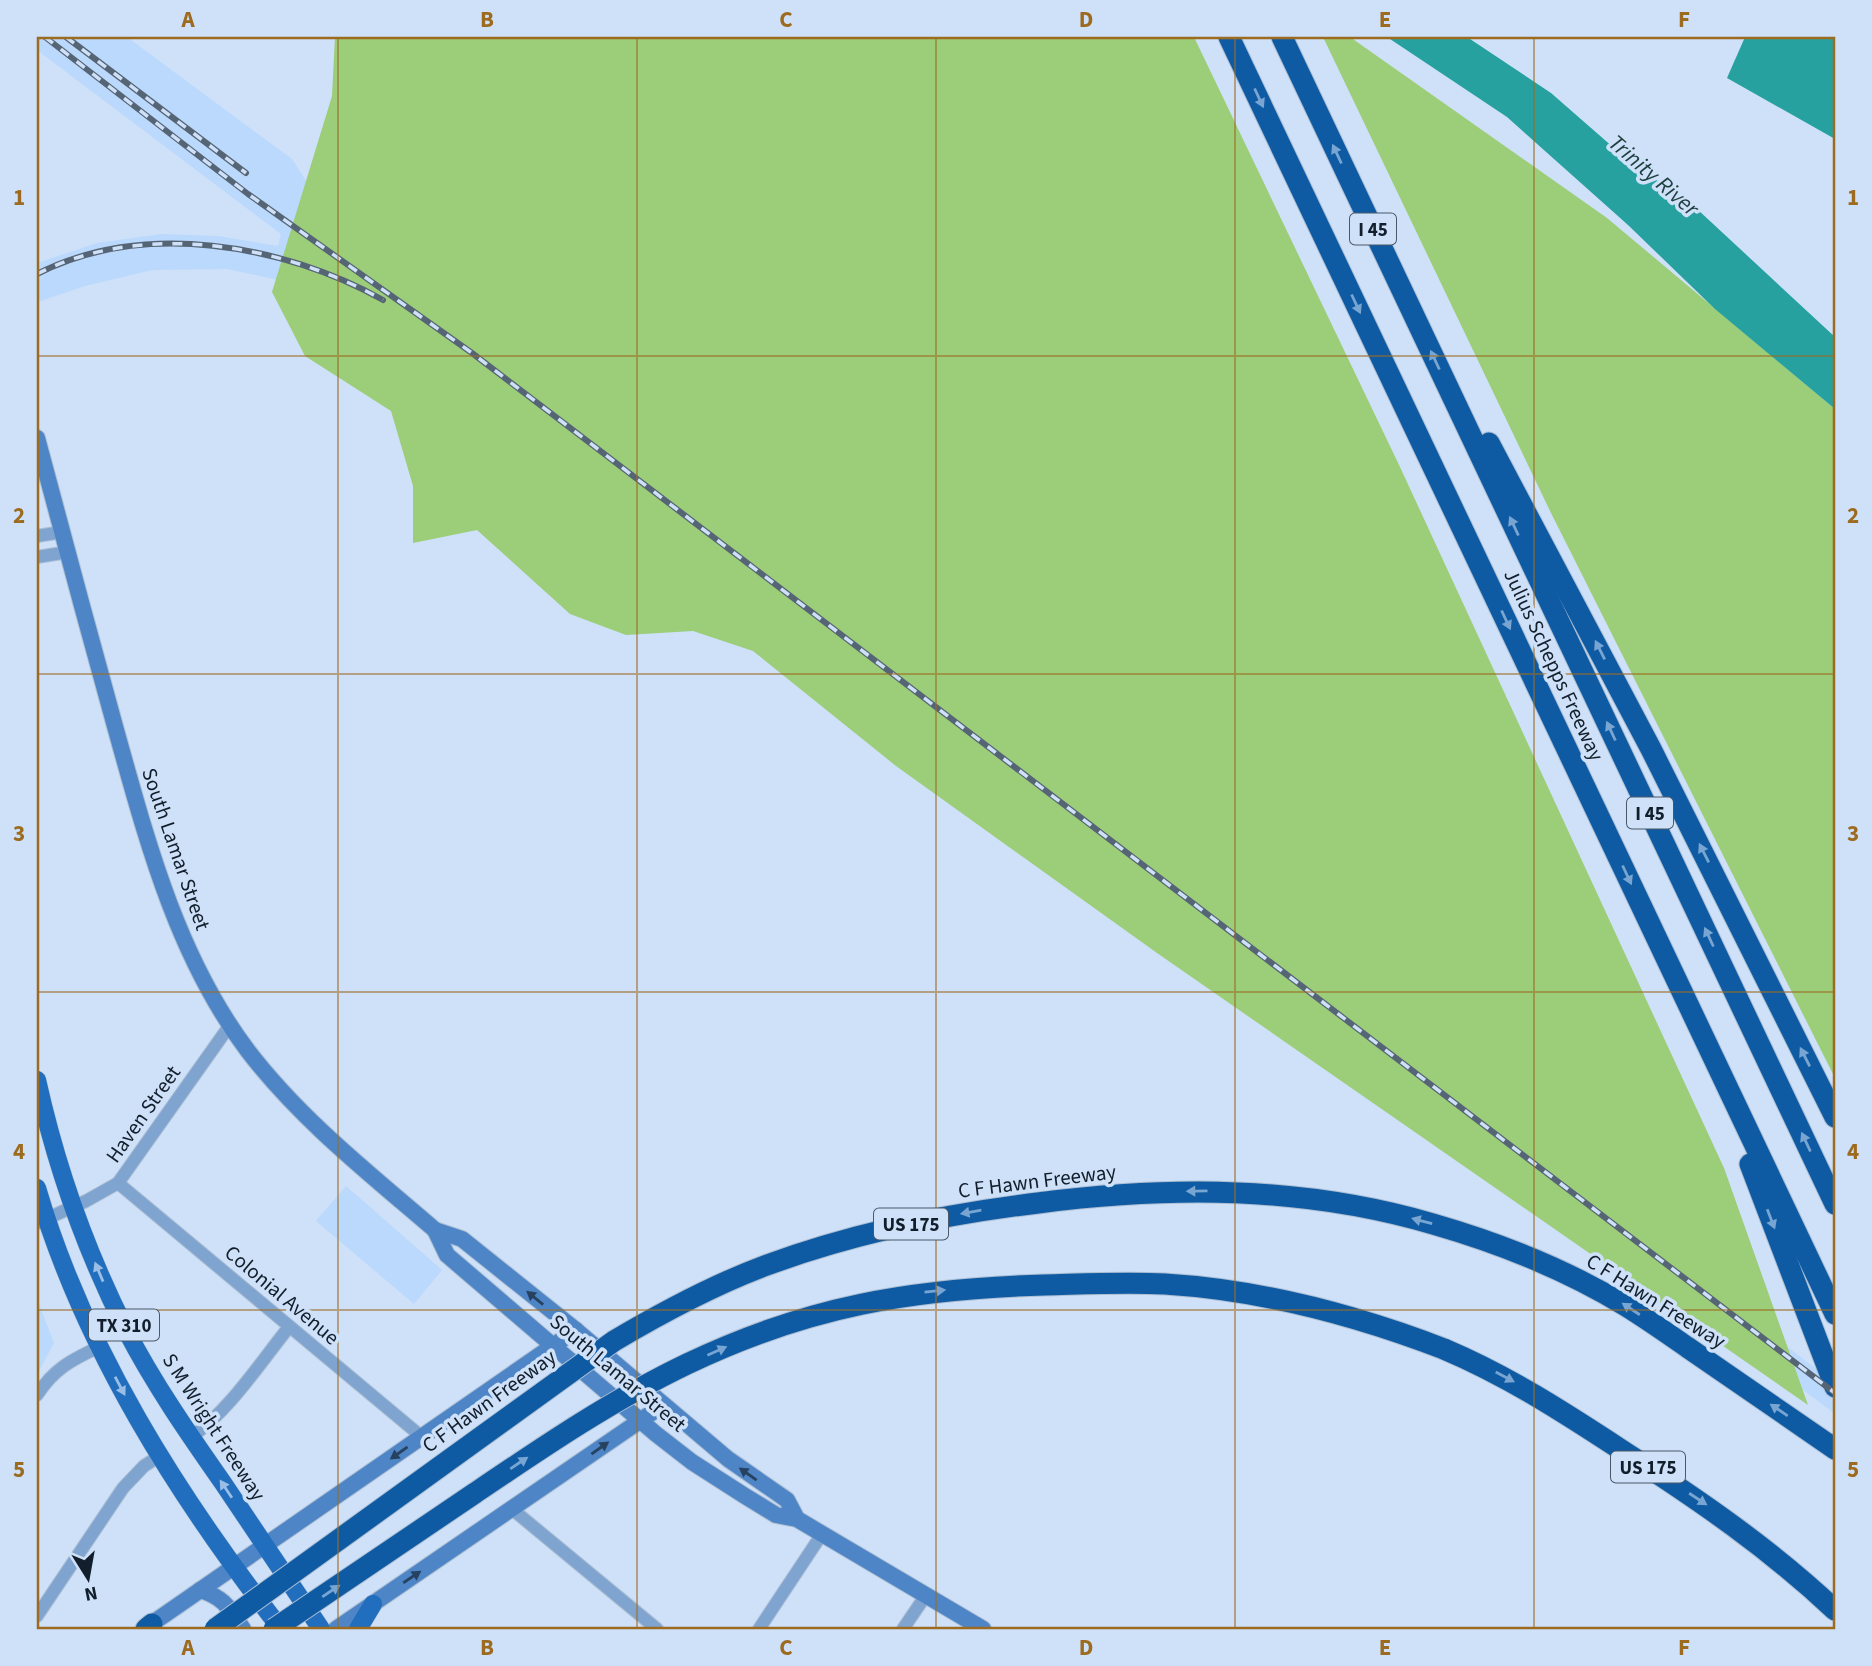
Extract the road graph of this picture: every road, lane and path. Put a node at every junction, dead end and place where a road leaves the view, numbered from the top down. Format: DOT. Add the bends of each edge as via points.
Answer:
graph roads {
  1 [pos="1229,37"];
  2 [pos="1282,37"];
  3 [pos="1464,421"];
  4 [pos="37,438"];
  5 [pos="62,532"];
  6 [pos="37,536"];
  7 [pos="68,552"];
  8 [pos="37,557"];
  9 [pos="1695,1018"];
  10 [pos="230,1025"];
  11 [pos="37,1080"];
  12 [pos="1835,1118"];
  13 [pos="118,1183"];
  14 [pos="37,1188"];
  15 [pos="1835,1204"];
  16 [pos="73,1207"];
  17 [pos="41,1221"];
  18 [pos="435,1230"];
  19 [pos="1835,1314"];
  20 [pos="289,1326"];
  21 [pos="576,1330"];
  22 [pos="552,1346"];
  23 [pos="99,1347"];
  24 [pos="1835,1387"];
  25 [pos="37,1395"];
  26 [pos="663,1405"];
  27 [pos="640,1420"];
  28 [pos="191,1437"];
  29 [pos="422,1437"];
  30 [pos="1835,1448"];
  31 [pos="161,1455"];
  32 [pos="512,1509"];
  33 [pos="797,1519"];
  34 [pos="822,1534"];
  35 [pos="265,1545"];
  36 [pos="233,1568"];
  37 [pos="200,1590"];
  38 [pos="926,1595"];
  39 [pos="373,1604"];
  40 [pos="1835,1610"];
  41 [pos="37,1616"];
  42 [pos="147,1627"];
  43 [pos="215,1629"];
  44 [pos="243,1629"];
  45 [pos="274,1629"];
  46 [pos="281,1629"];
  47 [pos="321,1629"];
  48 [pos="336,1629"];
  49 [pos="358,1629"];
  50 [pos="657,1629"];
  51 [pos="759,1629"];
  52 [pos="903,1629"];
  53 [pos="984,1629"];
  1 -- 9 [label="highway, Julius Schepps Freeway / I 45, one-way"];
  3 -- 2 [label="highway, Julius Schepps Freeway / I 45, one-way"];
  12 -- 3 [label="highway, one-way" via="1591,634 1484,434"];
  15 -- 3 [label="highway, Julius Schepps Freeway / I 45, one-way"];
  4 -- 5 [label="main road, South Lamar Street"];
  5 -- 6 [label="street"];
  5 -- 7 [label="main road, South Lamar Street"];
  7 -- 8 [label="street"];
  7 -- 10 [label="main road, South Lamar Street" via="168,901 188,950"];
  9 -- 19 [label="highway, Julius Schepps Freeway / I 45"];
  9 -- 24 [label="highway, one-way"];
  10 -- 13 [label="street, Haven Street"];
  10 -- 18 [label="main road, South Lamar Street" via="271,1080 318,1128"];
  11 -- 16 [label="main road, S M Wright Freeway / TX 310"];
  13 -- 16 [label="street, Haven Street"];
  13 -- 20 [label="street, Colonial Avenue"];
  14 -- 17 [label="main road, TX 310"];
  16 -- 17 [label="street, Haven Street"];
  28 -- 16 [label="main road, S M Wright Freeway / TX 310, one-way" via="126,1329"];
  17 -- 23 [label="main road, TX 310"];
  21 -- 18 [label="main road, South Lamar Street, one-way" via="462,1239"];
  18 -- 22 [label="main road, South Lamar Street" via="447,1255"];
  20 -- 28 [label="street" via="225,1406"];
  20 -- 29 [label="street, Colonial Avenue"];
  21 -- 22 [label="main road, C F Hawn Freeway"];
  21 -- 26 [label="main road, South Lamar Street"];
  22 -- 27 [label="main road, South Lamar Street"];
  22 -- 29 [label="main road, C F Hawn Freeway"];
  23 -- 25 [label="street" via="54,1372"];
  23 -- 31 [label="main road, TX 310, one-way"];
  26 -- 27 [label="main road"];
  33 -- 26 [label="main road, South Lamar Street, one-way" via="787,1500"];
  32 -- 27 [label="main road, one-way"];
  27 -- 33 [label="main road, South Lamar Street" via="692,1462 745,1496 776,1515"];
  35 -- 28 [label="main road, S M Wright Freeway / TX 310, one-way"];
  29 -- 35 [label="main road, C F Hawn Freeway, one-way"];
  30 -- 43 [label="highway, C F Hawn Freeway / US 175, one-way, bridge" via="1624,1305 1544,1264 1445,1227 1372,1209 1278,1194 1182,1191 1065,1199 955,1215 857,1237 766,1266 687,1300 614,1341"];
  31 -- 36 [label="main road, TX 310"];
  31 -- 41 [label="street" via="123,1488"];
  39 -- 32 [label="main road, one-way"];
  32 -- 50 [label="street"];
  33 -- 34 [label="main road, South Lamar Street"];
  34 -- 38 [label="main road, South Lamar Street"];
  34 -- 51 [label="street"];
  35 -- 36 [label="main road, C F Hawn Freeway"];
  35 -- 47 [label="main road, S M Wright Freeway / TX 310"];
  36 -- 37 [label="main road, C F Hawn Freeway"];
  36 -- 46 [label="main road, TX 310"];
  37 -- 42 [label="main road, C F Hawn Freeway"];
  37 -- 44 [label="main road" via="225,1603"];
  38 -- 52 [label="street"];
  38 -- 53 [label="main road, South Lamar Street"];
  39 -- 48 [label="main road"];
  39 -- 49 [label="main road"];
  45 -- 40 [label="highway, US 175, one-way, bridge" via="592,1416 722,1348 830,1310 887,1298 951,1290 1118,1283 1164,1284 1303,1304 1358,1318 1479,1363 1536,1394 1709,1507 1770,1552"];
}
